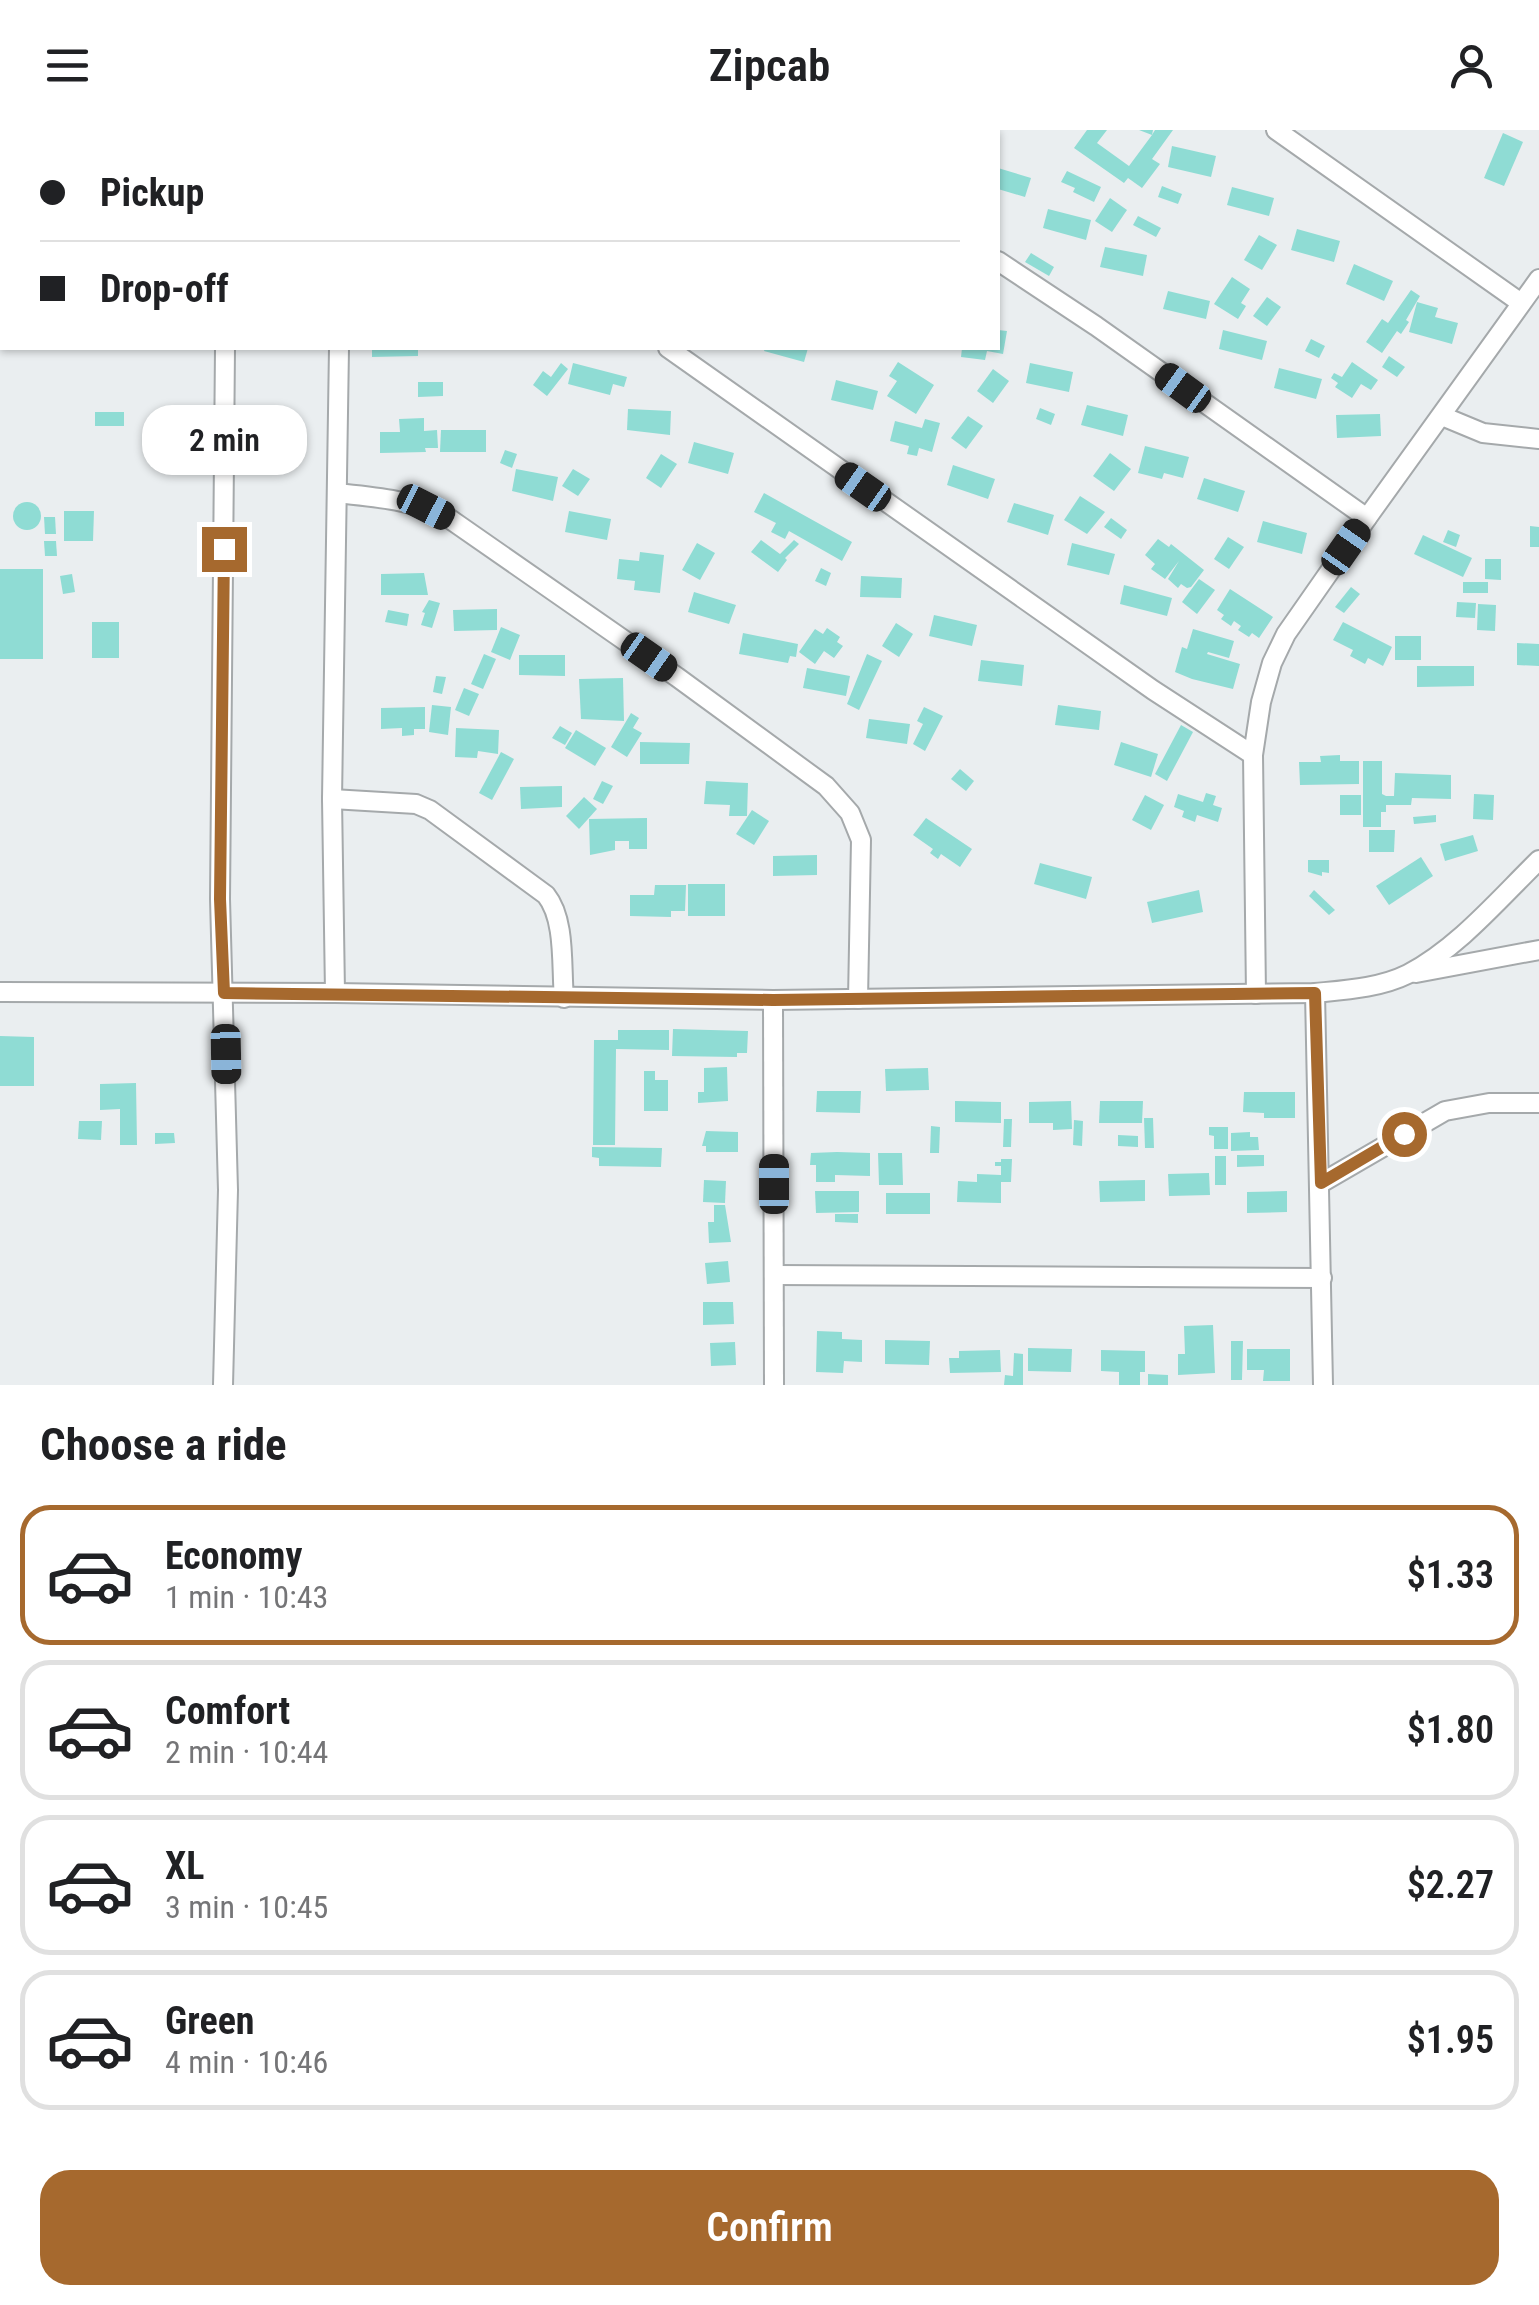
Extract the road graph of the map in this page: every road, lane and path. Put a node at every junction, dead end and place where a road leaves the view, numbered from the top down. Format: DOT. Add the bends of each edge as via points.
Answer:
graph roads {
  1 [pos="1276,130"];
  2 [pos="1000,261"];
  3 [pos="1539,278"];
  4 [pos="1521,303"];
  5 [pos="225,350"];
  6 [pos="338,350"];
  7 [pos="671,350"];
  8 [pos="1442,416"];
  9 [pos="1539,440"];
  10 [pos="337,493"];
  11 [pos="1367,518"];
  12 [pos="1252,755"];
  13 [pos="332,799"];
  14 [pos="1539,860"];
  15 [pos="1539,950"];
  16 [pos="1406,975"];
  17 [pos="0,992"];
  18 [pos="335,992"];
  19 [pos="224,993"];
  20 [pos="1315,993"];
  21 [pos="1256,994"];
  22 [pos="564,998"];
  23 [pos="858,998"];
  24 [pos="773,1000"];
  25 [pos="1539,1103"];
  26 [pos="1321,1183"];
  27 [pos="775,1275"];
  28 [pos="1322,1278"];
  29 [pos="223,1385"];
  30 [pos="774,1385"];
  31 [pos="1324,1385"];
  1 -- 4 [label="street"];
  2 -- 11 [label="street"];
  3 -- 4 [label="street"];
  4 -- 8 [label="street"];
  5 -- 19 [label="street"];
  6 -- 10 [label="street"];
  7 -- 12 [label="street"];
  8 -- 9 [label="street" via="1483,433"];
  8 -- 11 [label="street"];
  10 -- 13 [label="street"];
  10 -- 23 [label="street" via="400,500 447,517 826,786 850,813 861,840"];
  11 -- 12 [label="street" via="1286,634 1261,702"];
  12 -- 21 [label="street"];
  13 -- 18 [label="street"];
  13 -- 22 [label="street" via="430,810 546,895 556,918"];
  14 -- 16 [label="street" via="1453,943"];
  15 -- 16 [label="street"];
  16 -- 20 [label="street"];
  17 -- 19 [label="street"];
  18 -- 19 [label="street"];
  18 -- 22 [label="street"];
  19 -- 29 [label="street"];
  20 -- 21 [label="street"];
  20 -- 26 [label="street"];
  21 -- 23 [label="street"];
  22 -- 24 [label="street"];
  23 -- 24 [label="street"];
  24 -- 27 [label="street"];
  25 -- 26 [label="street" via="1445,1111"];
  26 -- 28 [label="street"];
  27 -- 28 [label="street"];
  27 -- 30 [label="street"];
  28 -- 31 [label="street"];
}
